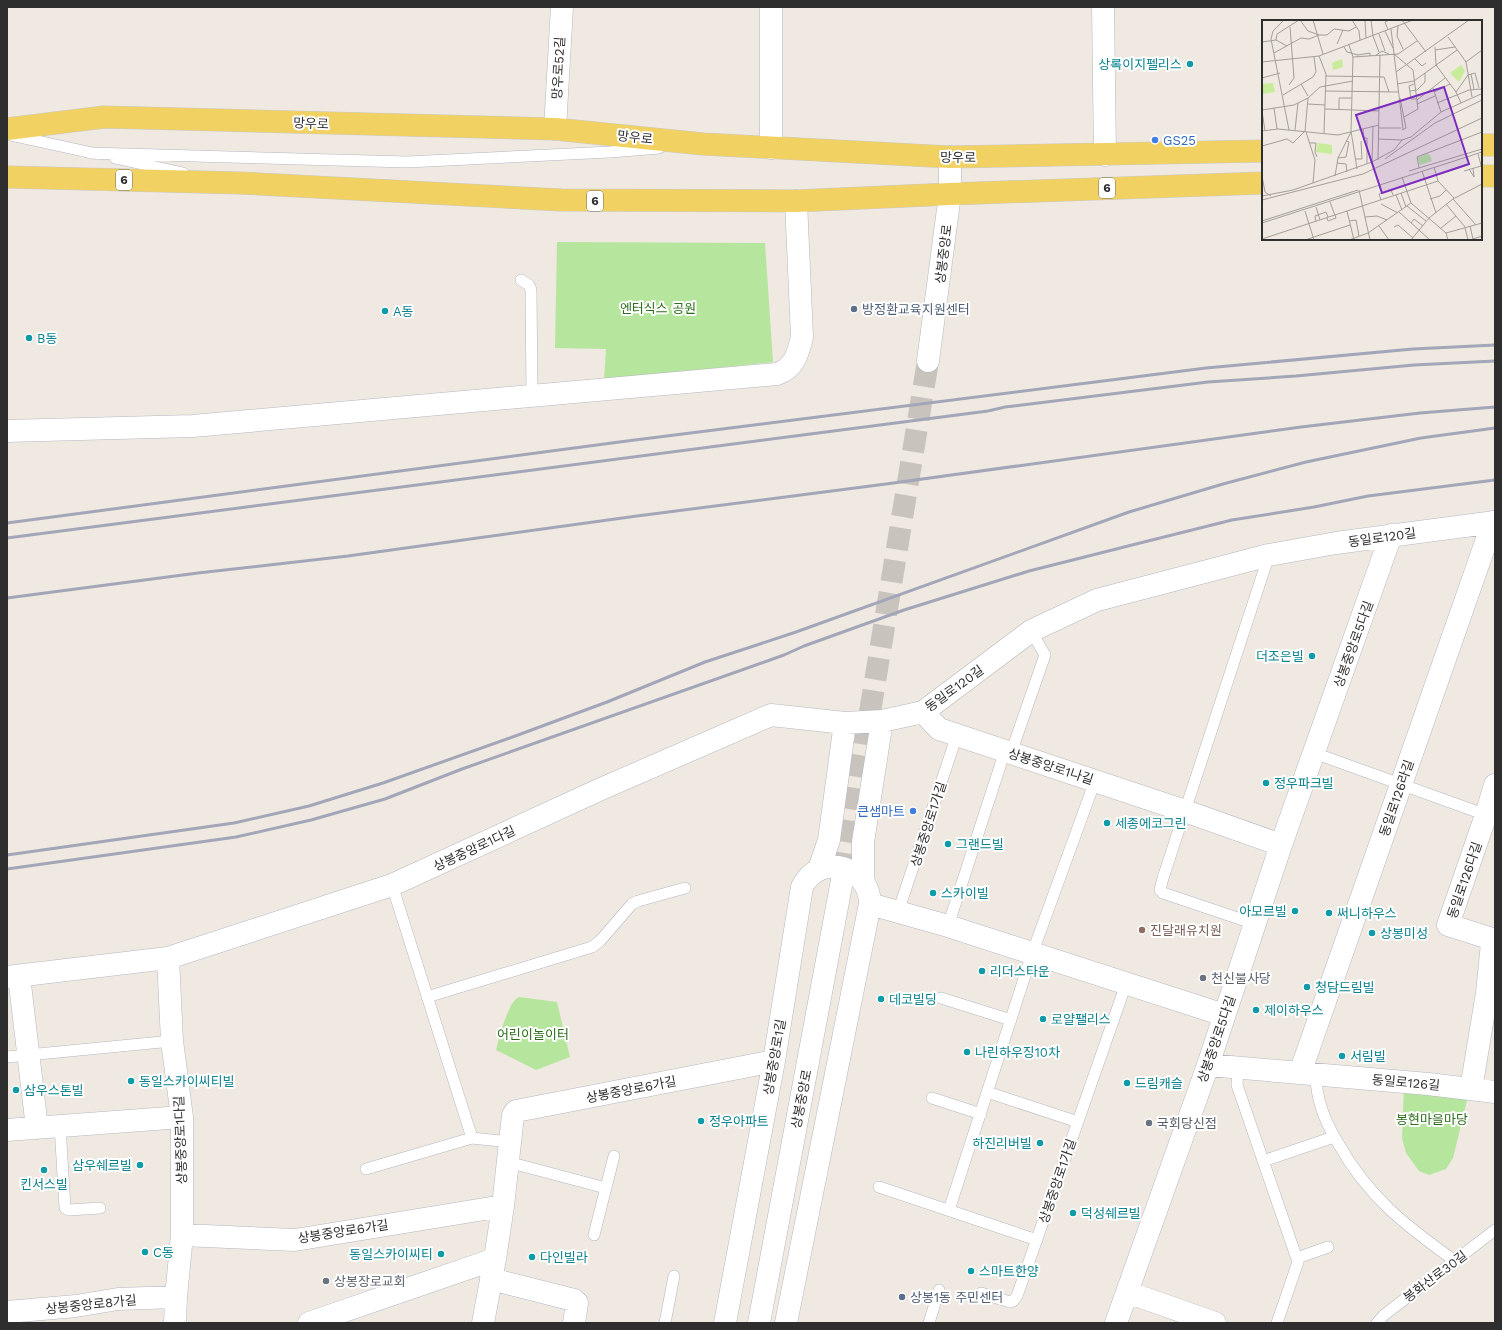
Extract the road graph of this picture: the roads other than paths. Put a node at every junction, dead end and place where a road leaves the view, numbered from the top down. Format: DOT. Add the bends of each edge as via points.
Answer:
graph roads {
  1 [pos="562,7"];
  2 [pos="771,7"];
  3 [pos="1103,7"];
  4 [pos="7,129"];
  5 [pos="555,129"];
  6 [pos="7,134"];
  7 [pos="703,144"];
  8 [pos="1482,145"];
  9 [pos="1495,145"];
  10 [pos="771,148"];
  11 [pos="1262,151"];
  12 [pos="90,153"];
  13 [pos="1105,155"];
  14 [pos="950,157"];
  15 [pos="1482,176"];
  16 [pos="1495,176"];
  17 [pos="7,178"];
  18 [pos="240,183"];
  19 [pos="1262,183"];
  20 [pos="950,194"];
  21 [pos="796,201"];
  22 [pos="520,280"];
  23 [pos="928,361"];
  24 [pos="532,396"];
  25 [pos="7,431"];
  26 [pos="1494,522"];
  27 [pos="1391,535"];
  28 [pos="1269,556"];
  29 [pos="1031,631"];
  30 [pos="923,712"];
  31 [pos="771,716"];
  32 [pos="882,721"];
  33 [pos="845,723"];
  34 [pos="957,735"];
  35 [pos="1008,752"];
  36 [pos="1314,753"];
  37 [pos="1095,781"];
  38 [pos="1400,784"];
  39 [pos="1495,785"];
  40 [pos="1185,811"];
  41 [pos="1491,816"];
  42 [pos="1281,845"];
  43 [pos="819,869"];
  44 [pos="853,878"];
  45 [pos="392,886"];
  46 [pos="685,888"];
  47 [pos="870,904"];
  48 [pos="898,912"];
  49 [pos="1255,924"];
  50 [pos="948,926"];
  51 [pos="1032,954"];
  52 [pos="168,958"];
  53 [pos="13,977"];
  54 [pos="1126,984"];
  55 [pos="428,997"];
  56 [pos="941,998"];
  57 [pos="1224,1015"];
  58 [pos="1011,1020"];
  59 [pos="172,1041"];
  60 [pos="28,1055"];
  61 [pos="7,1057"];
  62 [pos="774,1061"];
  63 [pos="1208,1065"];
  64 [pos="1238,1068"];
  65 [pos="1308,1074"];
  66 [pos="1471,1089"];
  67 [pos="988,1092"];
  68 [pos="1495,1092"];
  69 [pos="932,1098"];
  70 [pos="981,1114"];
  71 [pos="182,1118"];
  72 [pos="1078,1122"];
  73 [pos="60,1126"];
  74 [pos="37,1128"];
  75 [pos="7,1130"];
  76 [pos="1334,1137"];
  77 [pos="472,1138"];
  78 [pos="509,1152"];
  79 [pos="614,1156"];
  80 [pos="1263,1161"];
  81 [pos="366,1170"];
  82 [pos="879,1187"];
  83 [pos="606,1188"];
  84 [pos="503,1206"];
  85 [pos="100,1208"];
  86 [pos="949,1210"];
  87 [pos="1495,1230"];
  88 [pos="182,1235"];
  89 [pos="594,1235"];
  90 [pos="1037,1240"];
  91 [pos="1328,1247"];
  92 [pos="1297,1258"];
  93 [pos="1455,1261"];
  94 [pos="493,1269"];
  95 [pos="674,1276"];
  96 [pos="939,1290"];
  97 [pos="1127,1292"];
  98 [pos="981,1293"];
  99 [pos="176,1297"];
  100 [pos="7,1312"];
  101 [pos="175,1323"];
  102 [pos="309,1323"];
  103 [pos="483,1323"];
  104 [pos="574,1323"];
  105 [pos="665,1323"];
  106 [pos="725,1323"];
  107 [pos="759,1323"];
  108 [pos="786,1323"];
  109 [pos="928,1323"];
  110 [pos="1116,1323"];
  111 [pos="1216,1323"];
  112 [pos="1277,1323"];
  113 [pos="1377,1323"];
  1 -- 5 [label="street, 망우로52길"];
  2 -- 10 [label="street"];
  3 -- 13 [label="street"];
  4 -- 5 [label="main road, 망우로" via="104,117"];
  5 -- 7 [label="main road, 망우로"];
  6 -- 12 [label="lane"];
  7 -- 10 [label="main road, 망우로"];
  7 -- 12 [label="lane" via="610,152 406,162"];
  8 -- 9 [label="main road"];
  10 -- 14 [label="main road, 망우로"];
  11 -- 13 [label="main road, 망우로"];
  12 -- 18 [label="lane"];
  13 -- 14 [label="main road, 망우로"];
  14 -- 20 [label="street, 상봉중앙로"];
  15 -- 16 [label="main road"];
  17 -- 18 [label="main road, 6"];
  18 -- 21 [label="main road, 6" via="561,200"];
  19 -- 20 [label="main road, 6"];
  20 -- 21 [label="main road, 6"];
  20 -- 23 [label="street, 상봉중앙로"];
  21 -- 24 [label="street" via="802,337 797,357 789,368 777,374"];
  22 -- 24 [label="lane" via="529,285 531,290"];
  24 -- 25 [label="street" via="193,426"];
  26 -- 27 [label="street, 동일로120길"];
  26 -- 38 [label="street, 동일로126라길"];
  27 -- 28 [label="street, 동일로120길"];
  27 -- 36 [label="street, 상봉중앙로5다길"];
  28 -- 29 [label="street, 동일로120길" via="1097,600"];
  28 -- 40 [label="lane"];
  29 -- 30 [label="street, 동일로120길"];
  29 -- 35 [label="lane" via="1045,655"];
  30 -- 32 [label="street, 동일로120길"];
  30 -- 34 [label="street, 상봉중앙로1나길" via="939,729"];
  31 -- 33 [label="street, 동일로120길"];
  31 -- 45 [label="street, 상봉중앙로1다길" via="601,790"];
  32 -- 33 [label="street, 동일로120길"];
  32 -- 44 [label="street" via="863,842"];
  33 -- 43 [label="street, 상봉중앙로1길" via="830,836"];
  34 -- 35 [label="street, 상봉중앙로1나길"];
  34 -- 48 [label="lane, 상봉중앙로1가길"];
  35 -- 37 [label="street, 상봉중앙로1나길"];
  35 -- 50 [label="lane"];
  36 -- 38 [label="lane"];
  36 -- 42 [label="street, 상봉중앙로5다길"];
  37 -- 40 [label="street, 상봉중앙로1나길"];
  37 -- 51 [label="lane"];
  38 -- 41 [label="lane"];
  38 -- 65 [label="street, 동일로126라길"];
  39 -- 41 [label="street, 동일로126다길"];
  40 -- 42 [label="street, 상봉중앙로1나길"];
  40 -- 49 [label="lane" via="1160,890"];
  41 -- 66 [label="street, 동일로126다길" via="1448,926 1489,938 1492,943 1487,993"];
  42 -- 49 [label="street, 상봉중앙로5다길"];
  43 -- 44 [label="street" via="830,866 845,868 858,876"];
  43 -- 62 [label="street, 상봉중앙로1길" via="806,878 802,887"];
  44 -- 47 [label="street" via="870,898"];
  44 -- 107 [label="street, 상봉중앙로"];
  45 -- 52 [label="street, 상봉중앙로1다길"];
  45 -- 55 [label="lane"];
  46 -- 55 [label="lane" via="632,904 592,947"];
  47 -- 48 [label="street"];
  47 -- 108 [label="street"];
  48 -- 50 [label="street"];
  49 -- 57 [label="street, 상봉중앙로5다길"];
  50 -- 51 [label="street"];
  51 -- 54 [label="street"];
  51 -- 58 [label="lane"];
  52 -- 53 [label="street, 상봉중앙로1다길"];
  52 -- 59 [label="street, 상봉중앙로1다길"];
  53 -- 60 [label="street, 상봉중앙로1다길"];
  54 -- 57 [label="street"];
  54 -- 72 [label="lane, 상봉중앙로1가길"];
  55 -- 77 [label="lane"];
  56 -- 58 [label="lane"];
  57 -- 63 [label="street, 상봉중앙로5다길"];
  58 -- 67 [label="lane"];
  59 -- 60 [label="lane"];
  59 -- 71 [label="street, 상봉중앙로1다길"];
  60 -- 61 [label="lane"];
  60 -- 74 [label="street, 상봉중앙로1다길"];
  62 -- 78 [label="street, 상봉중앙로6가길" via="516,1111"];
  62 -- 106 [label="street, 상봉중앙로1길"];
  63 -- 64 [label="street, 동일로126길"];
  63 -- 97 [label="street, 상봉중앙로5다길"];
  64 -- 65 [label="street, 동일로126길"];
  64 -- 80 [label="lane" via="1237,1085"];
  65 -- 66 [label="street, 동일로126길"];
  65 -- 76 [label="lane" via="1316,1088 1319,1102"];
  66 -- 68 [label="street, 동일로126길"];
  67 -- 70 [label="lane"];
  67 -- 72 [label="lane, 상봉중앙로1가길"];
  69 -- 70 [label="lane"];
  70 -- 86 [label="lane"];
  71 -- 73 [label="street"];
  71 -- 88 [label="street, 상봉중앙로1다길"];
  72 -- 90 [label="lane, 상봉중앙로1가길"];
  73 -- 74 [label="street"];
  73 -- 85 [label="lane" via="65,1208"];
  74 -- 75 [label="street"];
  76 -- 80 [label="lane"];
  76 -- 93 [label="lane" via="1347,1160 1372,1193 1412,1230"];
  77 -- 78 [label="lane"];
  77 -- 81 [label="lane"];
  78 -- 83 [label="lane"];
  78 -- 84 [label="street, 상봉중앙로6가길"];
  79 -- 83 [label="lane"];
  80 -- 92 [label="lane"];
  82 -- 86 [label="lane, 상봉중앙로1가길"];
  83 -- 89 [label="lane"];
  84 -- 88 [label="street, 상봉중앙로6가길" via="295,1240"];
  84 -- 94 [label="street, 상봉중앙로6가길"];
  86 -- 90 [label="lane, 상봉중앙로1가길"];
  87 -- 93 [label="lane, 봉화산로30길"];
  88 -- 99 [label="street, 상봉중앙로1다길"];
  90 -- 98 [label="lane, 상봉중앙로1가길" via="1015,1299 1010,1302"];
  91 -- 92 [label="lane"];
  92 -- 112 [label="lane" via="1297,1266"];
  93 -- 113 [label="lane, 봉화산로30길"];
  94 -- 102 [label="street"];
  94 -- 103 [label="street, 상봉중앙로6가길"];
  94 -- 104 [label="street" via="574,1300 577,1303"];
  95 -- 105 [label="lane"];
  96 -- 109 [label="lane"];
  97 -- 110 [label="street, 상봉중앙로5다길"];
  97 -- 111 [label="street"];
  99 -- 100 [label="street, 상봉중앙로8가길" via="118,1298 76,1306"];
  99 -- 101 [label="street, 상봉중앙로1다길"];
}
